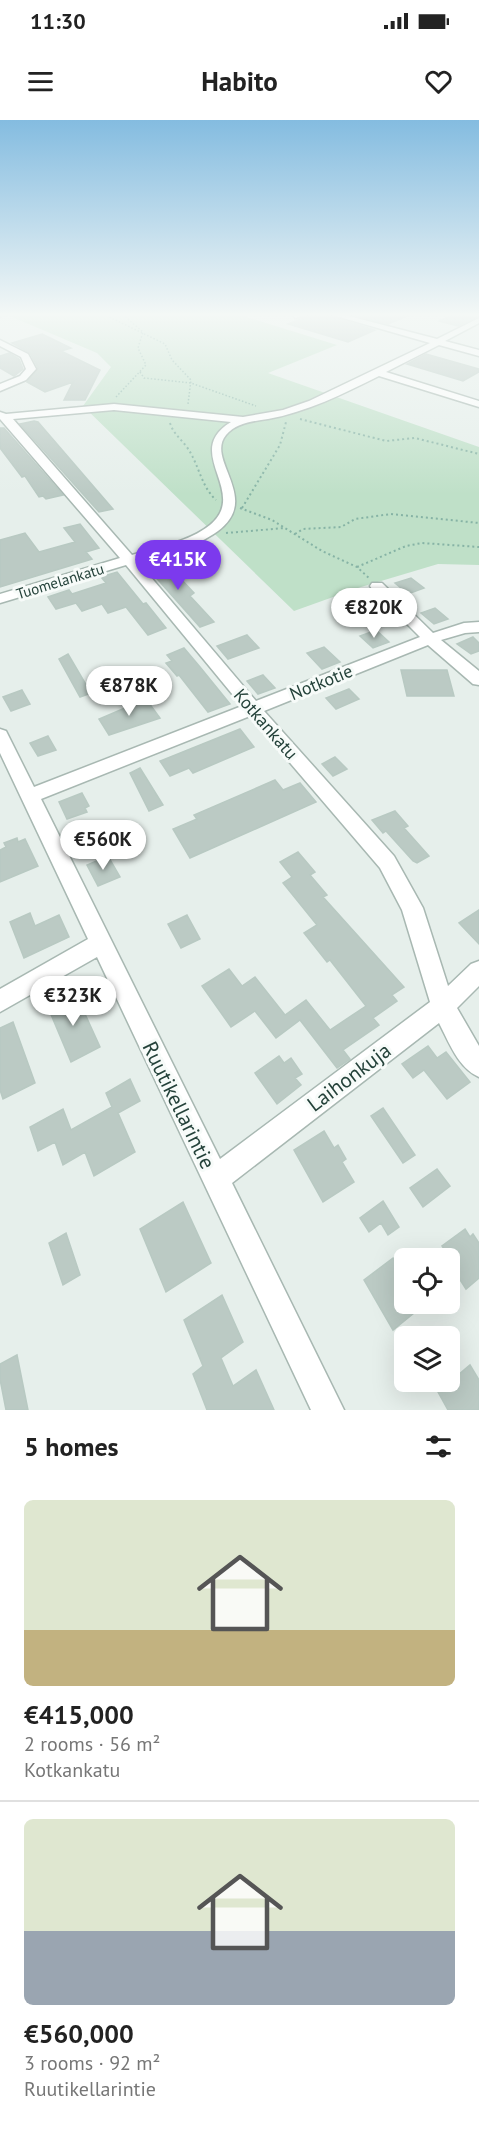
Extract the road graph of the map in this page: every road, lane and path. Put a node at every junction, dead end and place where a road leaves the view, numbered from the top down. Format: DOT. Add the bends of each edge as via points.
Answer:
graph roads {
  1 [pos="26,374"];
  2 [pos="138,374"];
  3 [pos="141,374"];
  4 [pos="185,374"];
  5 [pos="371,374"];
  6 [pos="382,374"];
  7 [pos="191,383"];
  8 [pos="0,388"];
  9 [pos="479,404"];
  10 [pos="103,407"];
  11 [pos="262,412"];
  12 [pos="182,414"];
  13 [pos="279,414"];
  14 [pos="2,416"];
  15 [pos="241,420"];
  16 [pos="479,454"];
  17 [pos="235,506"];
  18 [pos="479,523"];
  19 [pos="285,528"];
  20 [pos="206,534"];
  21 [pos="295,534"];
  22 [pos="479,547"];
  23 [pos="129,560"];
  24 [pos="357,567"];
  25 [pos="377,586"];
  26 [pos="0,599"];
  27 [pos="479,627"];
  28 [pos="430,639"];
  29 [pos="479,680"];
  30 [pos="253,709"];
  31 [pos="0,735"];
  32 [pos="30,796"];
  33 [pos="101,943"];
  34 [pos="479,970"];
  35 [pos="0,1001"];
  36 [pos="443,1006"];
  37 [pos="479,1065"];
  38 [pos="215,1179"];
  39 [pos="328,1410"];
  1 -- 8 [label="street"];
  2 -- 10 [label="path"];
  3 -- 7 [label="path" via="144,378"];
  4 -- 7 [label="path"];
  5 -- 13 [label="street" via="324,398"];
  6 -- 9 [label="street"];
  7 -- 11 [label="path"];
  7 -- 12 [label="path" via="188,406"];
  10 -- 12 [label="street"];
  10 -- 14 [label="street"];
  11 -- 13 [label="street"];
  11 -- 15 [label="street"];
  12 -- 15 [label="street"];
  12 -- 17 [label="path" via="170,426 187,446 214,500"];
  13 -- 16 [label="path" via="386,441 415,438"];
  13 -- 17 [label="path" via="286,422 280,444"];
  14 -- 23 [label="street, Kotkankatu"];
  15 -- 17 [label="street" via="219,435 215,447"];
  17 -- 19 [label="path"];
  17 -- 20 [label="street, Tuomelankatu" via="218,527"];
  18 -- 21 [label="path" via="391,514"];
  19 -- 20 [label="path"];
  19 -- 21 [label="path"];
  20 -- 23 [label="street, Tuomelankatu"];
  21 -- 24 [label="path"];
  22 -- 24 [label="path" via="422,543"];
  23 -- 26 [label="street, Tuomelankatu"];
  23 -- 30 [label="street, Kotkankatu"];
  24 -- 25 [label="path"];
  25 -- 28 [label="street"];
  27 -- 28 [label="street, Notkotie"];
  28 -- 29 [label="street"];
  28 -- 30 [label="street, Notkotie"];
  30 -- 32 [label="street, Notkotie"];
  30 -- 36 [label="street, Kotkankatu" via="355,824 399,881 412,908"];
  31 -- 32 [label="street, Ruutikellarintie"];
  32 -- 33 [label="street, Ruutikellarintie"];
  33 -- 35 [label="street"];
  33 -- 38 [label="street, Ruutikellarintie"];
  34 -- 36 [label="street, Laihonkuja"];
  36 -- 37 [label="street, Kotkankatu" via="464,1047"];
  36 -- 38 [label="street, Laihonkuja"];
  38 -- 39 [label="street, Ruutikellarintie"];
}
